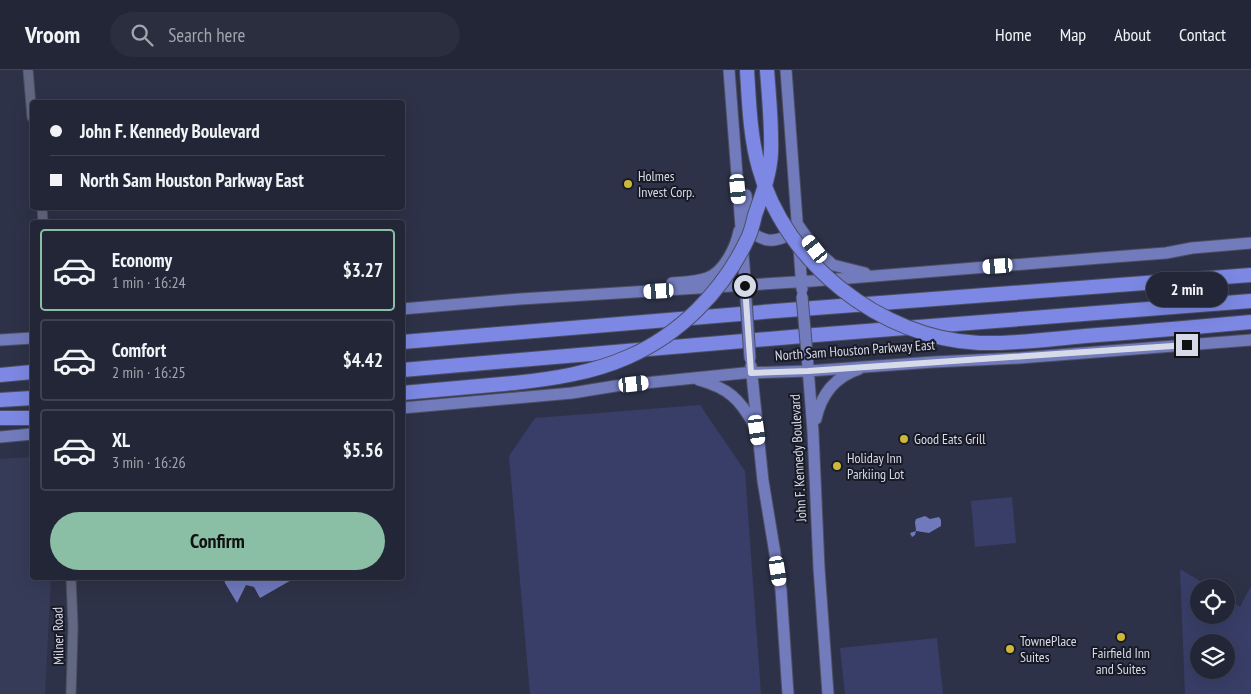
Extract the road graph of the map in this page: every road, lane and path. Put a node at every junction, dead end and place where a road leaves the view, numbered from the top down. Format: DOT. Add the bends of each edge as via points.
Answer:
graph roads {
  1 [pos="28,70"];
  2 [pos="729,70"];
  3 [pos="747,70"];
  4 [pos="767,70"];
  5 [pos="786,70"];
  6 [pos="30,100"];
  7 [pos="734,137"];
  8 [pos="796,221"];
  9 [pos="741,224"];
  10 [pos="1251,243"];
  11 [pos="1251,275"];
  12 [pos="878,276"];
  13 [pos="801,282"];
  14 [pos="745,286"];
  15 [pos="598,294"];
  16 [pos="1251,301"];
  17 [pos="405,308"];
  18 [pos="1251,322"];
  19 [pos="30,338"];
  20 [pos="0,340"];
  21 [pos="1251,340"];
  22 [pos="405,342"];
  23 [pos="868,366"];
  24 [pos="405,370"];
  25 [pos="808,371"];
  26 [pos="30,372"];
  27 [pos="751,373"];
  28 [pos="0,375"];
  29 [pos="690,378"];
  30 [pos="405,393"];
  31 [pos="30,398"];
  32 [pos="0,400"];
  33 [pos="405,408"];
  34 [pos="0,418"];
  35 [pos="30,418"];
  36 [pos="757,430"];
  37 [pos="813,432"];
  38 [pos="30,434"];
  39 [pos="0,437"];
  40 [pos="71,580"];
  41 [pos="71,694"];
  42 [pos="788,694"];
  43 [pos="828,694"];
  1 -- 6 [label="street"];
  2 -- 7 [label="main road"];
  3 -- 18 [label="highway, bridge" via="759,168 777,213 817,268 848,294 885,318 925,333 978,343"];
  4 -- 30 [label="highway, bridge" via="771,154 769,171 748,239 723,282 681,324 628,357 578,373 514,383"];
  5 -- 8 [label="main road, John F. Kennedy Boulevard"];
  7 -- 8 [label="main road" via="742,165 750,231 760,239 783,238 789,235"];
  7 -- 9 [label="main road"];
  8 -- 12 [label="main road" via="815,249 833,265"];
  8 -- 13 [label="main road, John F. Kennedy Boulevard"];
  9 -- 14 [label="main road"];
  9 -- 15 [label="main road" via="730,255 709,277"];
  10 -- 12 [label="main road" via="1113,258"];
  11 -- 22 [label="highway"];
  12 -- 13 [label="main road"];
  13 -- 14 [label="main road"];
  13 -- 25 [label="main road, John F. Kennedy Boulevard, bridge"];
  14 -- 15 [label="main road"];
  14 -- 27 [label="main road, bridge"];
  15 -- 17 [label="main road"];
  16 -- 24 [label="highway, North Sam Houston Parkway East"];
  19 -- 20 [label="main road"];
  21 -- 23 [label="main road, North Sam Houston Parkway East"];
  23 -- 25 [label="main road, North Sam Houston Parkway East"];
  23 -- 37 [label="main road" via="852,372 827,392 819,404"];
  25 -- 27 [label="main road, North Sam Houston Parkway East"];
  25 -- 37 [label="main road, John F. Kennedy Boulevard"];
  26 -- 28 [label="highway"];
  27 -- 29 [label="main road, North Sam Houston Parkway East"];
  27 -- 36 [label="main road"];
  29 -- 33 [label="main road, North Sam Houston Parkway East" via="572,393"];
  29 -- 36 [label="main road" via="718,385 736,397"];
  31 -- 32 [label="highway"];
  34 -- 35 [label="highway"];
  36 -- 42 [label="main road" via="781,590"];
  37 -- 43 [label="main road, John F. Kennedy Boulevard"];
  38 -- 39 [label="main road"];
  40 -- 41 [label="street, Milner Road"];
}
